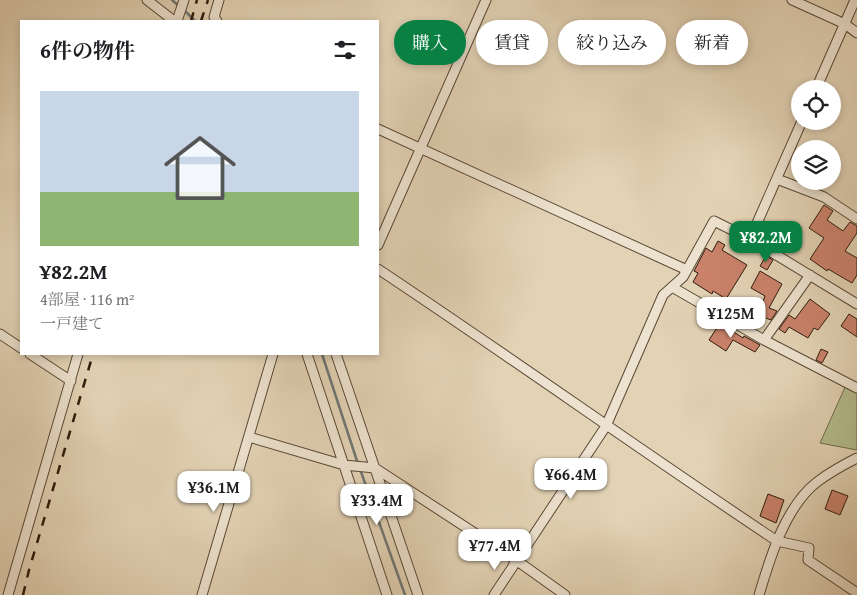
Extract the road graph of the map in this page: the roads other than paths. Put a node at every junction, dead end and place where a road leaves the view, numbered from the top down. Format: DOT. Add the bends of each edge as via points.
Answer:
graph roads {
  1 [pos="147,0"];
  2 [pos="184,0"];
  3 [pos="219,0"];
  4 [pos="486,0"];
  5 [pos="792,0"];
  6 [pos="855,0"];
  7 [pos="174,20"];
  8 [pos="175,20"];
  9 [pos="216,20"];
  10 [pos="844,24"];
  11 [pos="857,33"];
  12 [pos="820,80"];
  13 [pos="379,129"];
  14 [pos="798,130"];
  15 [pos="420,148"];
  16 [pos="777,178"];
  17 [pos="857,219"];
  18 [pos="750,239"];
  19 [pos="379,243"];
  20 [pos="687,270"];
  21 [pos="379,271"];
  22 [pos="810,275"];
  23 [pos="672,287"];
  24 [pos="857,304"];
  25 [pos="0,334"];
  26 [pos="764,340"];
  27 [pos="20,347"];
  28 [pos="32,355"];
  29 [pos="78,355"];
  30 [pos="273,355"];
  31 [pos="307,355"];
  32 [pos="336,355"];
  33 [pos="71,381"];
  34 [pos="857,388"];
  35 [pos="606,426"];
  36 [pos="249,437"];
  37 [pos="857,458"];
  38 [pos="344,465"];
  39 [pos="375,468"];
  40 [pos="777,541"];
  41 [pos="516,560"];
  42 [pos="857,593"];
  43 [pos="8,595"];
  44 [pos="202,595"];
  45 [pos="387,595"];
  46 [pos="418,595"];
  47 [pos="494,595"];
  48 [pos="565,595"];
  49 [pos="759,595"];
  1 -- 7 [label="street"];
  2 -- 8 [label="street"];
  3 -- 9 [label="street"];
  4 -- 15 [label="street"];
  5 -- 10 [label="street"];
  6 -- 10 [label="street"];
  10 -- 11 [label="street"];
  10 -- 12 [label="street"];
  13 -- 15 [label="street"];
  14 -- 16 [label="street"];
  15 -- 19 [label="street"];
  15 -- 20 [label="street"];
  16 -- 17 [label="street" via="824,197"];
  16 -- 18 [label="street"];
  18 -- 20 [label="street" via="714,221"];
  18 -- 22 [label="street"];
  20 -- 23 [label="street"];
  21 -- 35 [label="street" via="490,343"];
  22 -- 24 [label="street"];
  22 -- 26 [label="street"];
  23 -- 26 [label="street"];
  23 -- 35 [label="street" via="663,295"];
  25 -- 27 [label="street"];
  26 -- 34 [label="street"];
  28 -- 33 [label="street"];
  29 -- 33 [label="street"];
  30 -- 36 [label="street"];
  31 -- 38 [label="street"];
  32 -- 39 [label="street"];
  33 -- 43 [label="street"];
  35 -- 40 [label="street"];
  35 -- 41 [label="street"];
  36 -- 38 [label="street"];
  36 -- 44 [label="street"];
  37 -- 40 [label="street" via="816,483 799,501"];
  38 -- 39 [label="street"];
  38 -- 45 [label="street"];
  39 -- 41 [label="street"];
  39 -- 46 [label="street"];
  40 -- 42 [label="street" via="809,548 808,560"];
  40 -- 49 [label="street"];
  41 -- 47 [label="street"];
  41 -- 48 [label="street"];
}
